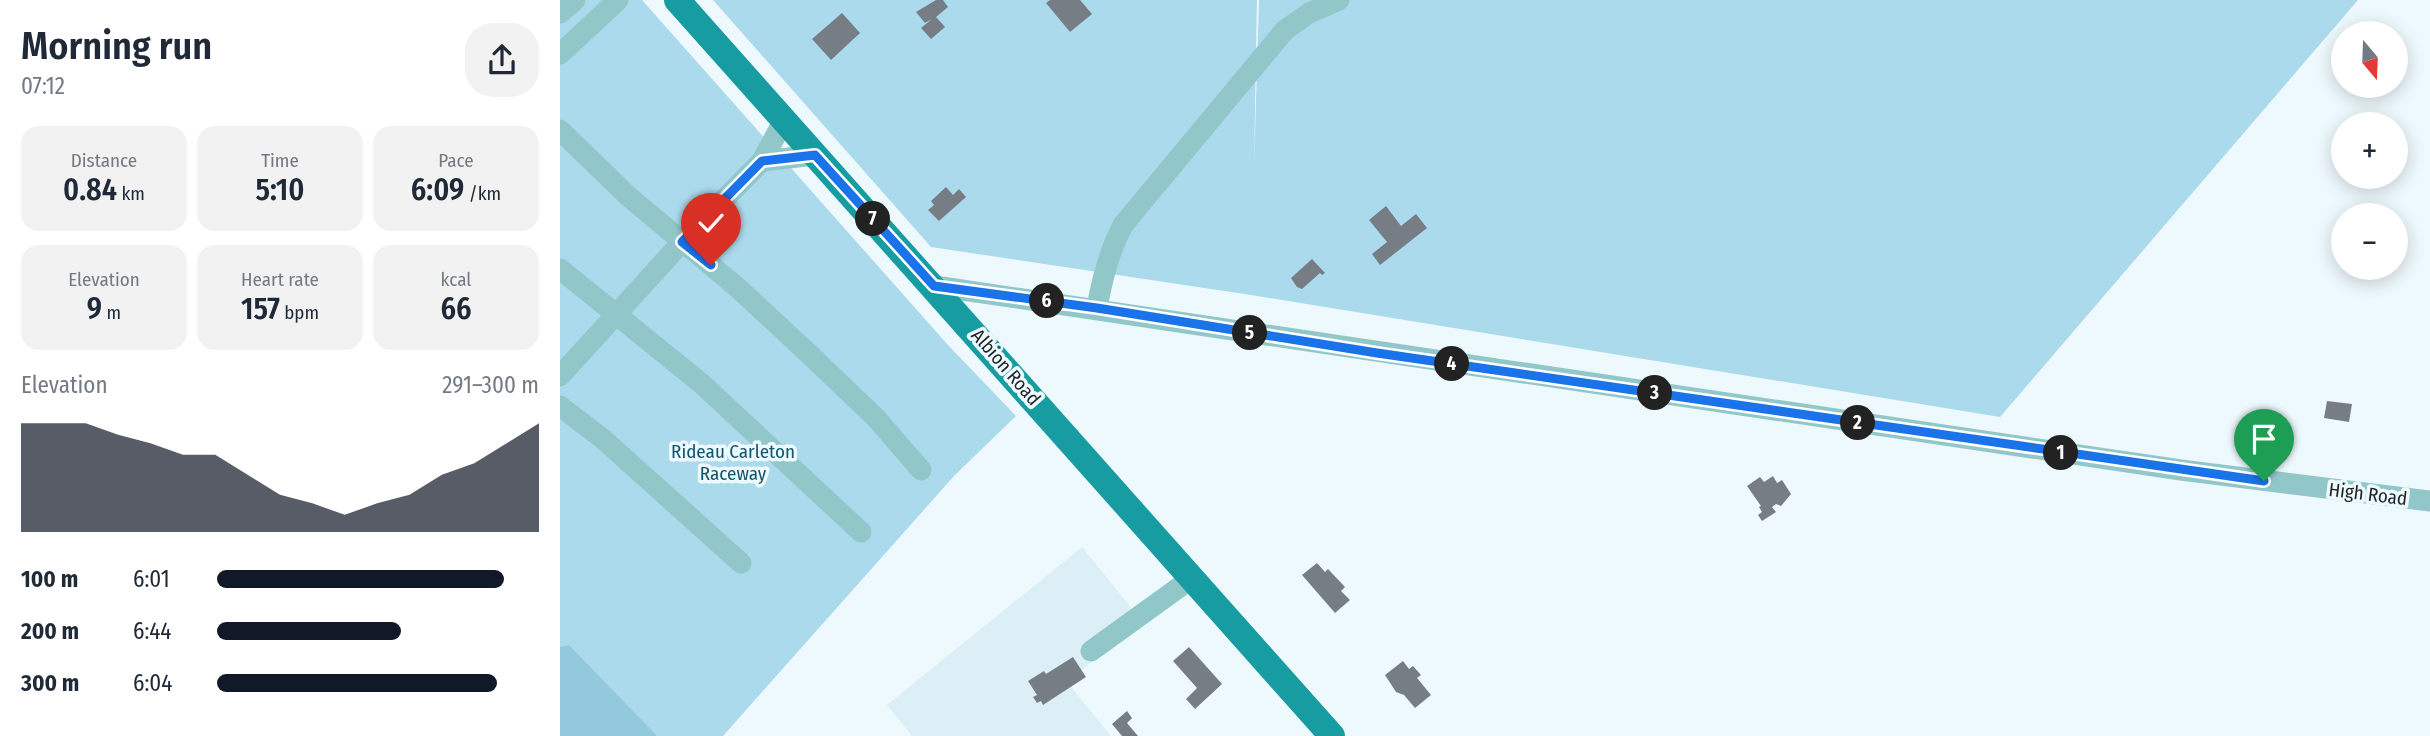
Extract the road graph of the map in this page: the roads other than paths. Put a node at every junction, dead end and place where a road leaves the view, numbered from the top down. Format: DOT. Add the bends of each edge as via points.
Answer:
graph roads {
  1 [pos="575,0"];
  2 [pos="618,0"];
  3 [pos="677,0"];
  4 [pos="1339,0"];
  5 [pos="560,13"];
  6 [pos="560,54"];
  7 [pos="784,120"];
  8 [pos="560,130"];
  9 [pos="815,155"];
  10 [pos="762,161"];
  11 [pos="682,242"];
  12 [pos="560,269"];
  13 [pos="934,286"];
  14 [pos="1097,308"];
  15 [pos="616,314"];
  16 [pos="560,376"];
  17 [pos="560,406"];
  18 [pos="921,470"];
  19 [pos="2430,501"];
  20 [pos="861,532"];
  21 [pos="741,563"];
  22 [pos="1192,578"];
  23 [pos="1091,651"];
  24 [pos="1332,736"];
  1 -- 5 [label="street"];
  2 -- 6 [label="street"];
  3 -- 7 [label="main road, Albion Road"];
  4 -- 14 [label="street" via="1285,30 1123,225 1101,281"];
  7 -- 9 [label="main road, Albion Road"];
  7 -- 10 [label="street"];
  8 -- 11 [label="street"];
  9 -- 10 [label="street"];
  9 -- 13 [label="main road, Albion Road"];
  10 -- 11 [label="street"];
  11 -- 15 [label="street"];
  11 -- 18 [label="street" via="808,352"];
  12 -- 15 [label="street"];
  13 -- 14 [label="street, High Road"];
  13 -- 22 [label="main road, Albion Road"];
  14 -- 19 [label="street, High Road" via="2168,468"];
  15 -- 16 [label="street"];
  15 -- 20 [label="street" via="702,384"];
  17 -- 21 [label="street"];
  22 -- 23 [label="street"];
  22 -- 24 [label="main road, Albion Road"];
}
